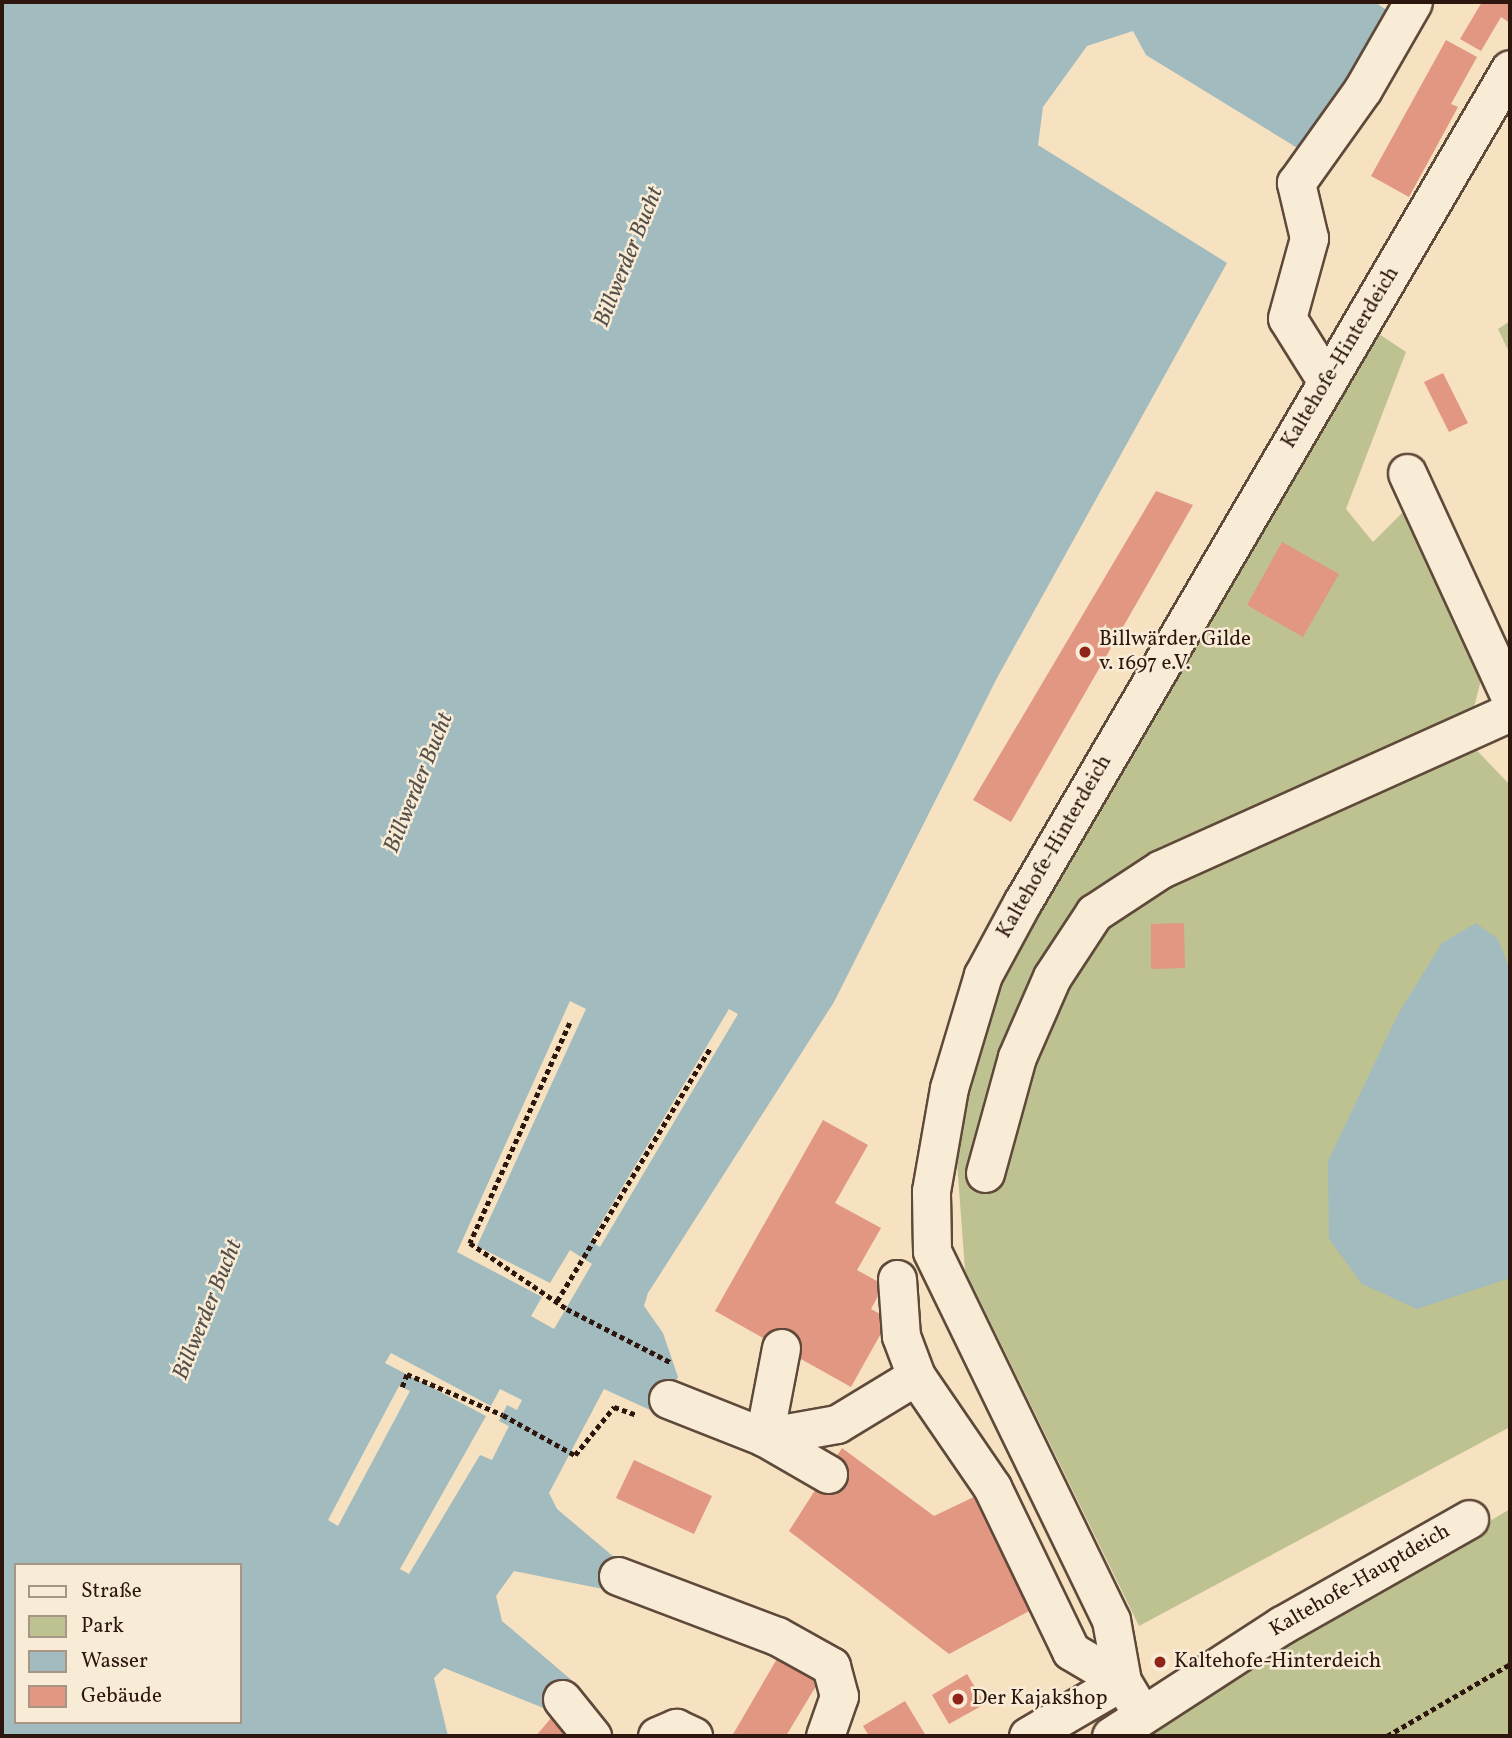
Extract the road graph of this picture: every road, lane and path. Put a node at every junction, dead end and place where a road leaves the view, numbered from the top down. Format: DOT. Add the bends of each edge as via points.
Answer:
graph roads {
  1 [pos="1413,2"];
  2 [pos="1510,69"];
  3 [pos="1327,382"];
  4 [pos="1407,473"];
  5 [pos="1510,697"];
  6 [pos="1510,712"];
  7 [pos="570,1023"];
  8 [pos="710,1048"];
  9 [pos="985,1173"];
  10 [pos="897,1279"];
  11 [pos="557,1301"];
  12 [pos="781,1348"];
  13 [pos="916,1376"];
  14 [pos="402,1387"];
  15 [pos="668,1396"];
  16 [pos="764,1437"];
  17 [pos="828,1474"];
  18 [pos="1469,1519"];
  19 [pos="618,1576"];
  20 [pos="1510,1664"];
  21 [pos="1122,1681"];
  22 [pos="562,1699"];
  23 [pos="1141,1713"];
  24 [pos="592,1736"];
  25 [pos="657,1736"];
  26 [pos="693,1736"];
  27 [pos="825,1736"];
  28 [pos="1028,1736"];
  29 [pos="1111,1736"];
  30 [pos="1387,1736"];
  1 -- 3 [label="street" via="1363,89 1296,183 1309,238 1287,318"];
  2 -- 3 [label="street, Kaltehofe-Hinterdeich"];
  3 -- 21 [label="street, Kaltehofe-Hinterdeich" via="984,975 937,1141 930,1221 942,1280 1111,1620"];
  4 -- 5 [label="street"];
  6 -- 9 [label="street" via="1161,869 1094,913 1052,977 1017,1057"];
  7 -- 11 [label="path" via="470,1243"];
  8 -- 11 [label="path" via="586,1260"];
  10 -- 13 [label="street" via="901,1336"];
  11 -- 15 [label="path"];
  12 -- 16 [label="street"];
  13 -- 16 [label="street" via="837,1424"];
  13 -- 21 [label="street" via="992,1487 1071,1651"];
  14 -- 15 [label="path" via="407,1374 503,1415 575,1455 614,1407"];
  15 -- 16 [label="street"];
  16 -- 17 [label="street"];
  18 -- 23 [label="street, Kaltehofe-Hauptdeich" via="1282,1625"];
  19 -- 27 [label="street" via="777,1636 831,1666 839,1696"];
  20 -- 30 [label="path"];
  21 -- 23 [label="street, Kaltehofe-Hinterdeich"];
  21 -- 28 [label="street"];
  22 -- 24 [label="street"];
  23 -- 29 [label="street, Kaltehofe-Hauptdeich"];
  25 -- 26 [label="street" via="676,1728"];
}
